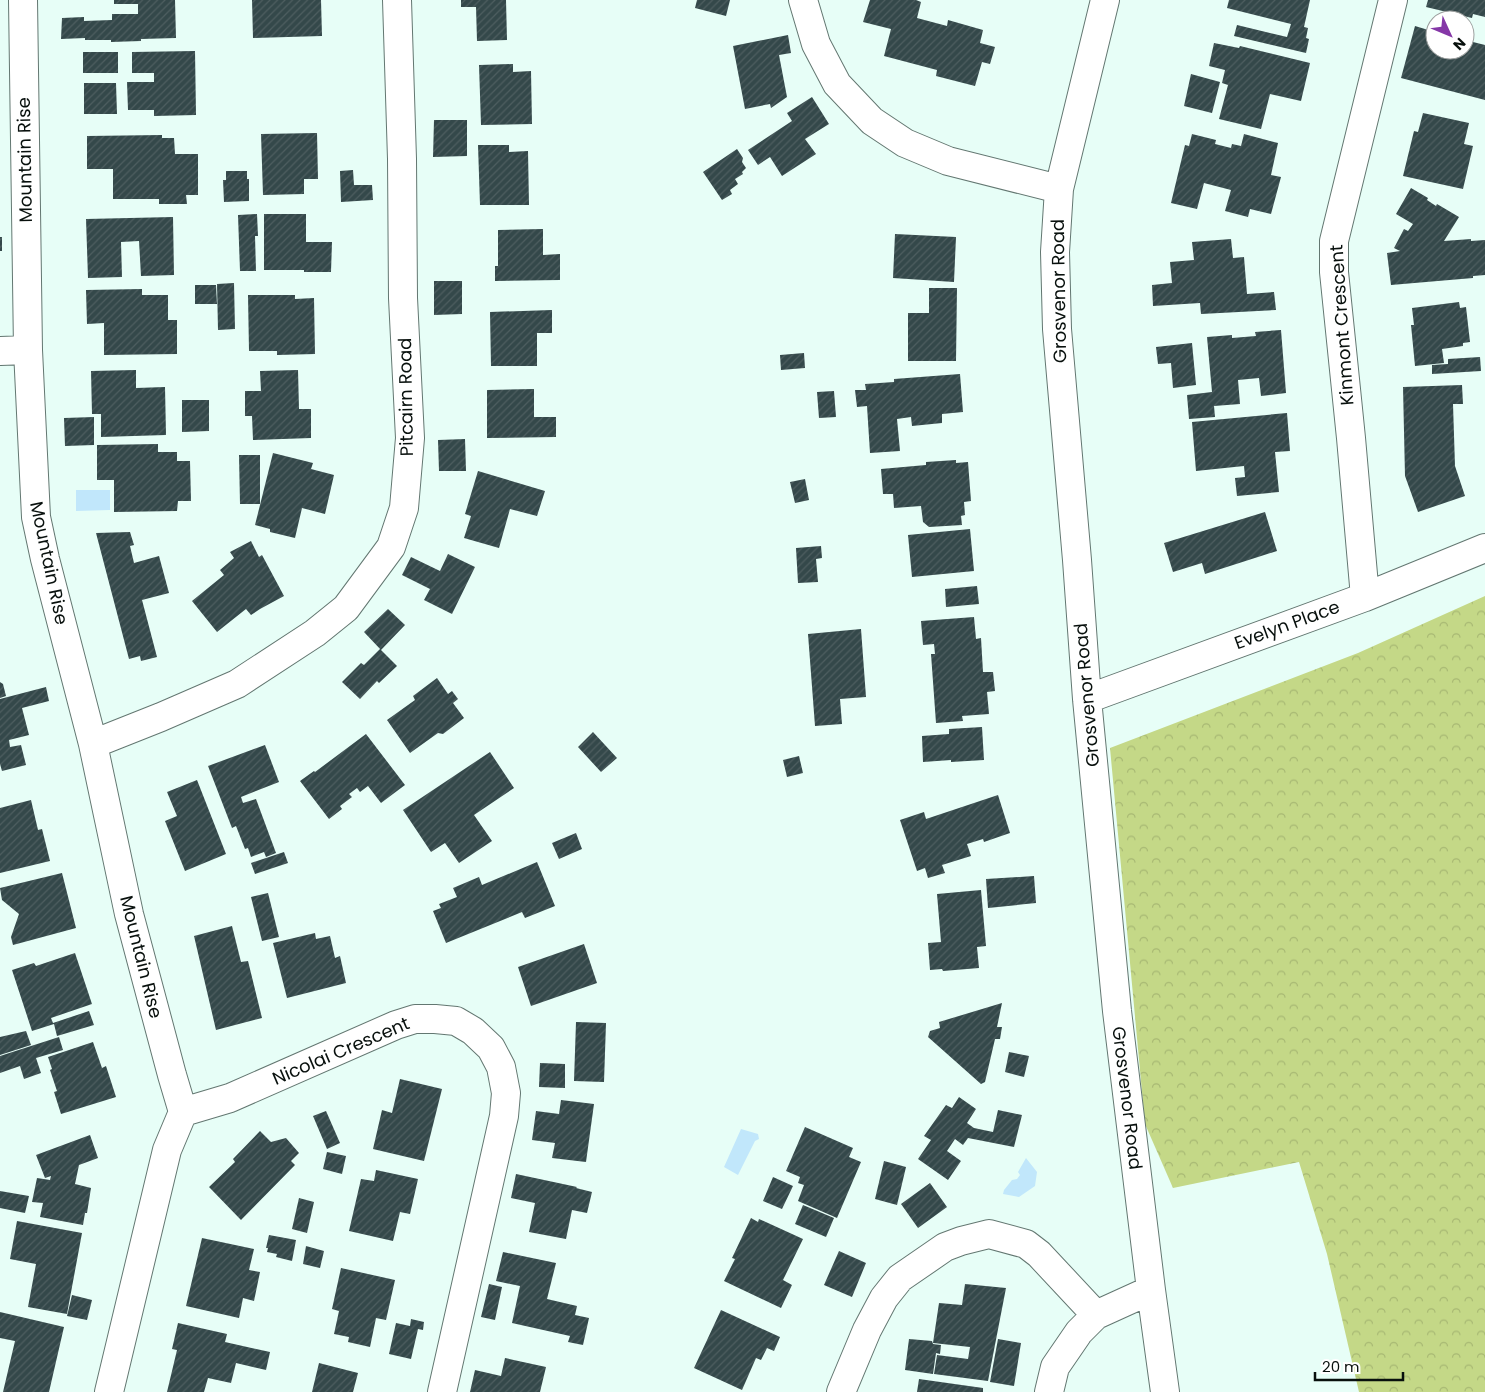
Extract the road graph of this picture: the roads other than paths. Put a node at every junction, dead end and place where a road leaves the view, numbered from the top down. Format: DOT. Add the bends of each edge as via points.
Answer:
graph roads {
  1 [pos="23,0"];
  2 [pos="397,0"];
  3 [pos="804,0"];
  4 [pos="1105,0"];
  5 [pos="1393,0"];
  6 [pos="1059,189"];
  7 [pos="28,350"];
  8 [pos="0,351"];
  9 [pos="1485,548"];
  10 [pos="1366,597"];
  11 [pos="1087,699"];
  12 [pos="93,744"];
  13 [pos="183,1112"];
  14 [pos="1151,1290"];
  15 [pos="1096,1315"];
  16 [pos="109,1392"];
  17 [pos="442,1392"];
  18 [pos="841,1392"];
  19 [pos="1049,1392"];
  20 [pos="1165,1392"];
  1 -- 7 [label="street, Mountain Rise"];
  2 -- 12 [label="street, Pitcairn Road" via="403,298 410,438 404,508 391,547 346,608 315,633 237,684"];
  3 -- 6 [label="street" via="816,44 837,84 872,121 906,143 948,161"];
  4 -- 6 [label="street, Grosvenor Road"];
  5 -- 10 [label="street, Kinmont Crescent" via="1334,241 1334,272"];
  6 -- 11 [label="street, Grosvenor Road" via="1055,252 1057,329"];
  7 -- 8 [label="street"];
  7 -- 12 [label="street, Mountain Rise" via="36,516 44,559"];
  9 -- 10 [label="street, Evelyn Place"];
  10 -- 11 [label="street, Evelyn Place"];
  11 -- 14 [label="street, Grosvenor Road" via="1117,1011"];
  12 -- 13 [label="street, Mountain Rise" via="129,914"];
  13 -- 16 [label="street" via="166,1150"];
  13 -- 17 [label="street, Nicolai Crescent" via="230,1098 415,1019 456,1021 491,1048 501,1067 506,1093 504,1116"];
  14 -- 15 [label="street"];
  14 -- 20 [label="street, Grosvenor Road"];
  15 -- 18 [label="street" via="1026,1244 989,1234 961,1240 945,1247 900,1278 884,1298"];
  15 -- 19 [label="street" via="1079,1332 1055,1367"];
}
